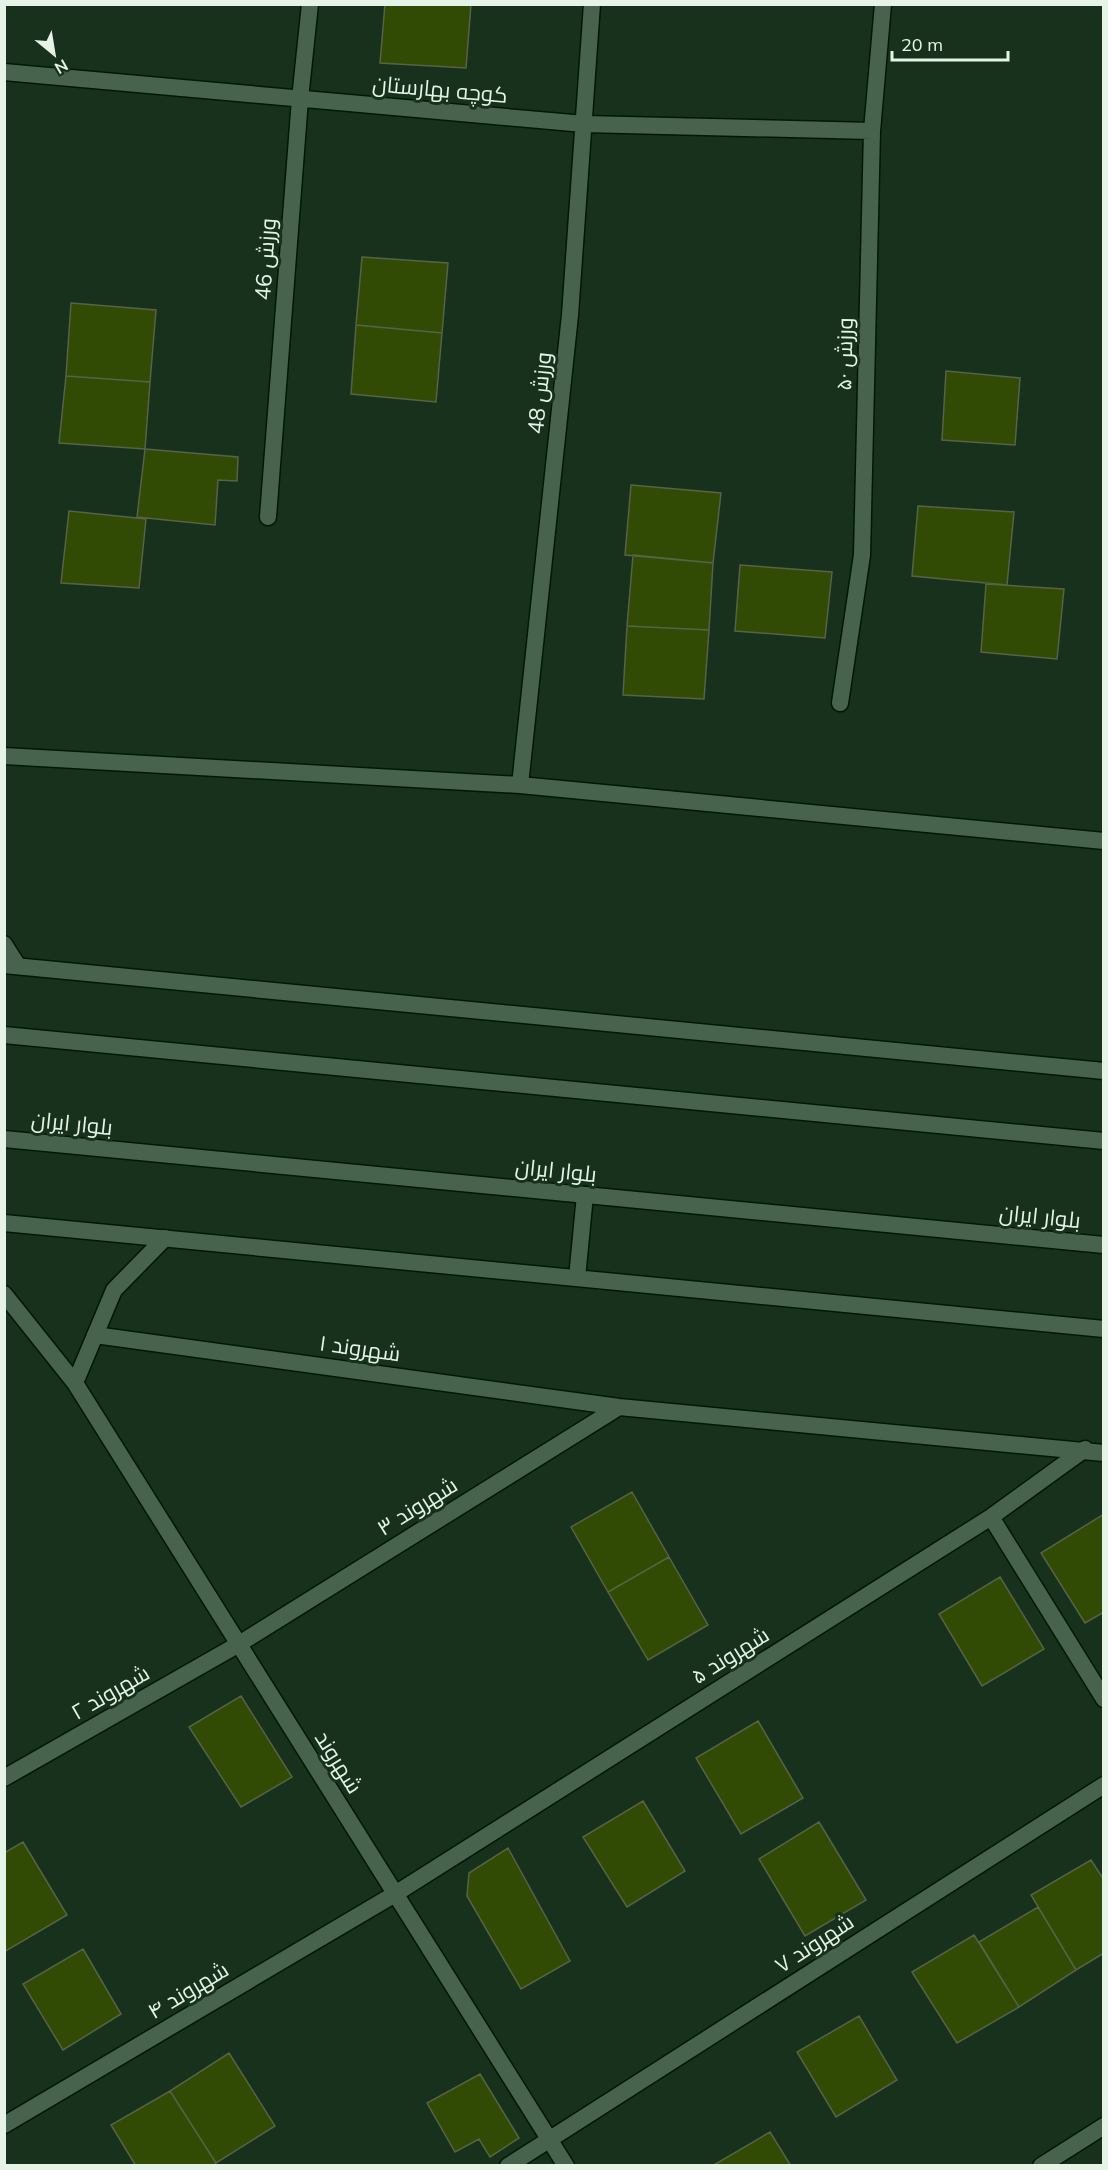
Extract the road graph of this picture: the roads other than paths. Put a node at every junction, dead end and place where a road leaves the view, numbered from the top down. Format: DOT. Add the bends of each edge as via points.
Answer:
graph roads {
  1 [pos="310,4"];
  2 [pos="592,4"];
  3 [pos="883,4"];
  4 [pos="4,72"];
  5 [pos="300,99"];
  6 [pos="584,124"];
  7 [pos="872,130"];
  8 [pos="268,518"];
  9 [pos="840,703"];
  10 [pos="4,756"];
  11 [pos="520,784"];
  12 [pos="1104,841"];
  13 [pos="4,944"];
  14 [pos="11,965"];
  15 [pos="4,1035"];
  16 [pos="1104,1071"];
  17 [pos="4,1139"];
  18 [pos="1104,1141"];
  19 [pos="585,1195"];
  20 [pos="4,1223"];
  21 [pos="165,1238"];
  22 [pos="1104,1245"];
  23 [pos="577,1278"];
  24 [pos="4,1294"];
  25 [pos="1104,1329"];
  26 [pos="95,1335"];
  27 [pos="75,1383"];
  28 [pos="619,1407"];
  29 [pos="1086,1449"];
  30 [pos="1104,1453"];
  31 [pos="991,1517"];
  32 [pos="239,1644"];
  33 [pos="1104,1699"];
  34 [pos="4,1778"];
  35 [pos="1104,1785"];
  36 [pos="395,1894"];
  37 [pos="4,2125"];
  38 [pos="1104,2126"];
  39 [pos="550,2140"];
  40 [pos="508,2166"];
  41 [pos="566,2166"];
  42 [pos="1041,2166"];
  1 -- 5 [label="street, ورزش 46"];
  2 -- 6 [label="street, ورزش 48"];
  3 -- 7 [label="street, ورزش ۵٠"];
  4 -- 5 [label="street, کوچه بهارستان"];
  5 -- 6 [label="street, کوچه بهارستان"];
  5 -- 8 [label="street, ورزش 46"];
  6 -- 7 [label="street, کوچه بهارستان"];
  6 -- 11 [label="street, ورزش 48" via="570,315"];
  7 -- 9 [label="street, ورزش ۵٠" via="862,555"];
  10 -- 11 [label="street"];
  11 -- 12 [label="street"];
  13 -- 14 [label="street"];
  14 -- 16 [label="street"];
  15 -- 18 [label="street"];
  17 -- 19 [label="street, بلوار ایران"];
  19 -- 22 [label="street, بلوار ایران"];
  19 -- 23 [label="street"];
  20 -- 21 [label="street"];
  21 -- 23 [label="street"];
  21 -- 26 [label="street" via="114,1290"];
  23 -- 25 [label="street"];
  24 -- 27 [label="street, شهروند"];
  26 -- 27 [label="street"];
  26 -- 28 [label="street, شهروند ۱"];
  27 -- 32 [label="street, شهروند"];
  28 -- 29 [label="street, شهروند ۱"];
  28 -- 32 [label="street, شهروند ۳"];
  29 -- 30 [label="street, شهروند ۱"];
  29 -- 31 [label="street, شهروند ۵"];
  31 -- 33 [label="street"];
  31 -- 36 [label="street, شهروند ۵"];
  32 -- 34 [label="street, شهروند ۲"];
  32 -- 36 [label="street, شهروند"];
  35 -- 39 [label="street, شهروند ۷"];
  36 -- 37 [label="street, شهروند ۴"];
  36 -- 39 [label="street, شهروند"];
  38 -- 42 [label="street"];
  39 -- 40 [label="street, شهروند ۷"];
  39 -- 41 [label="street, شهروند"];
}
